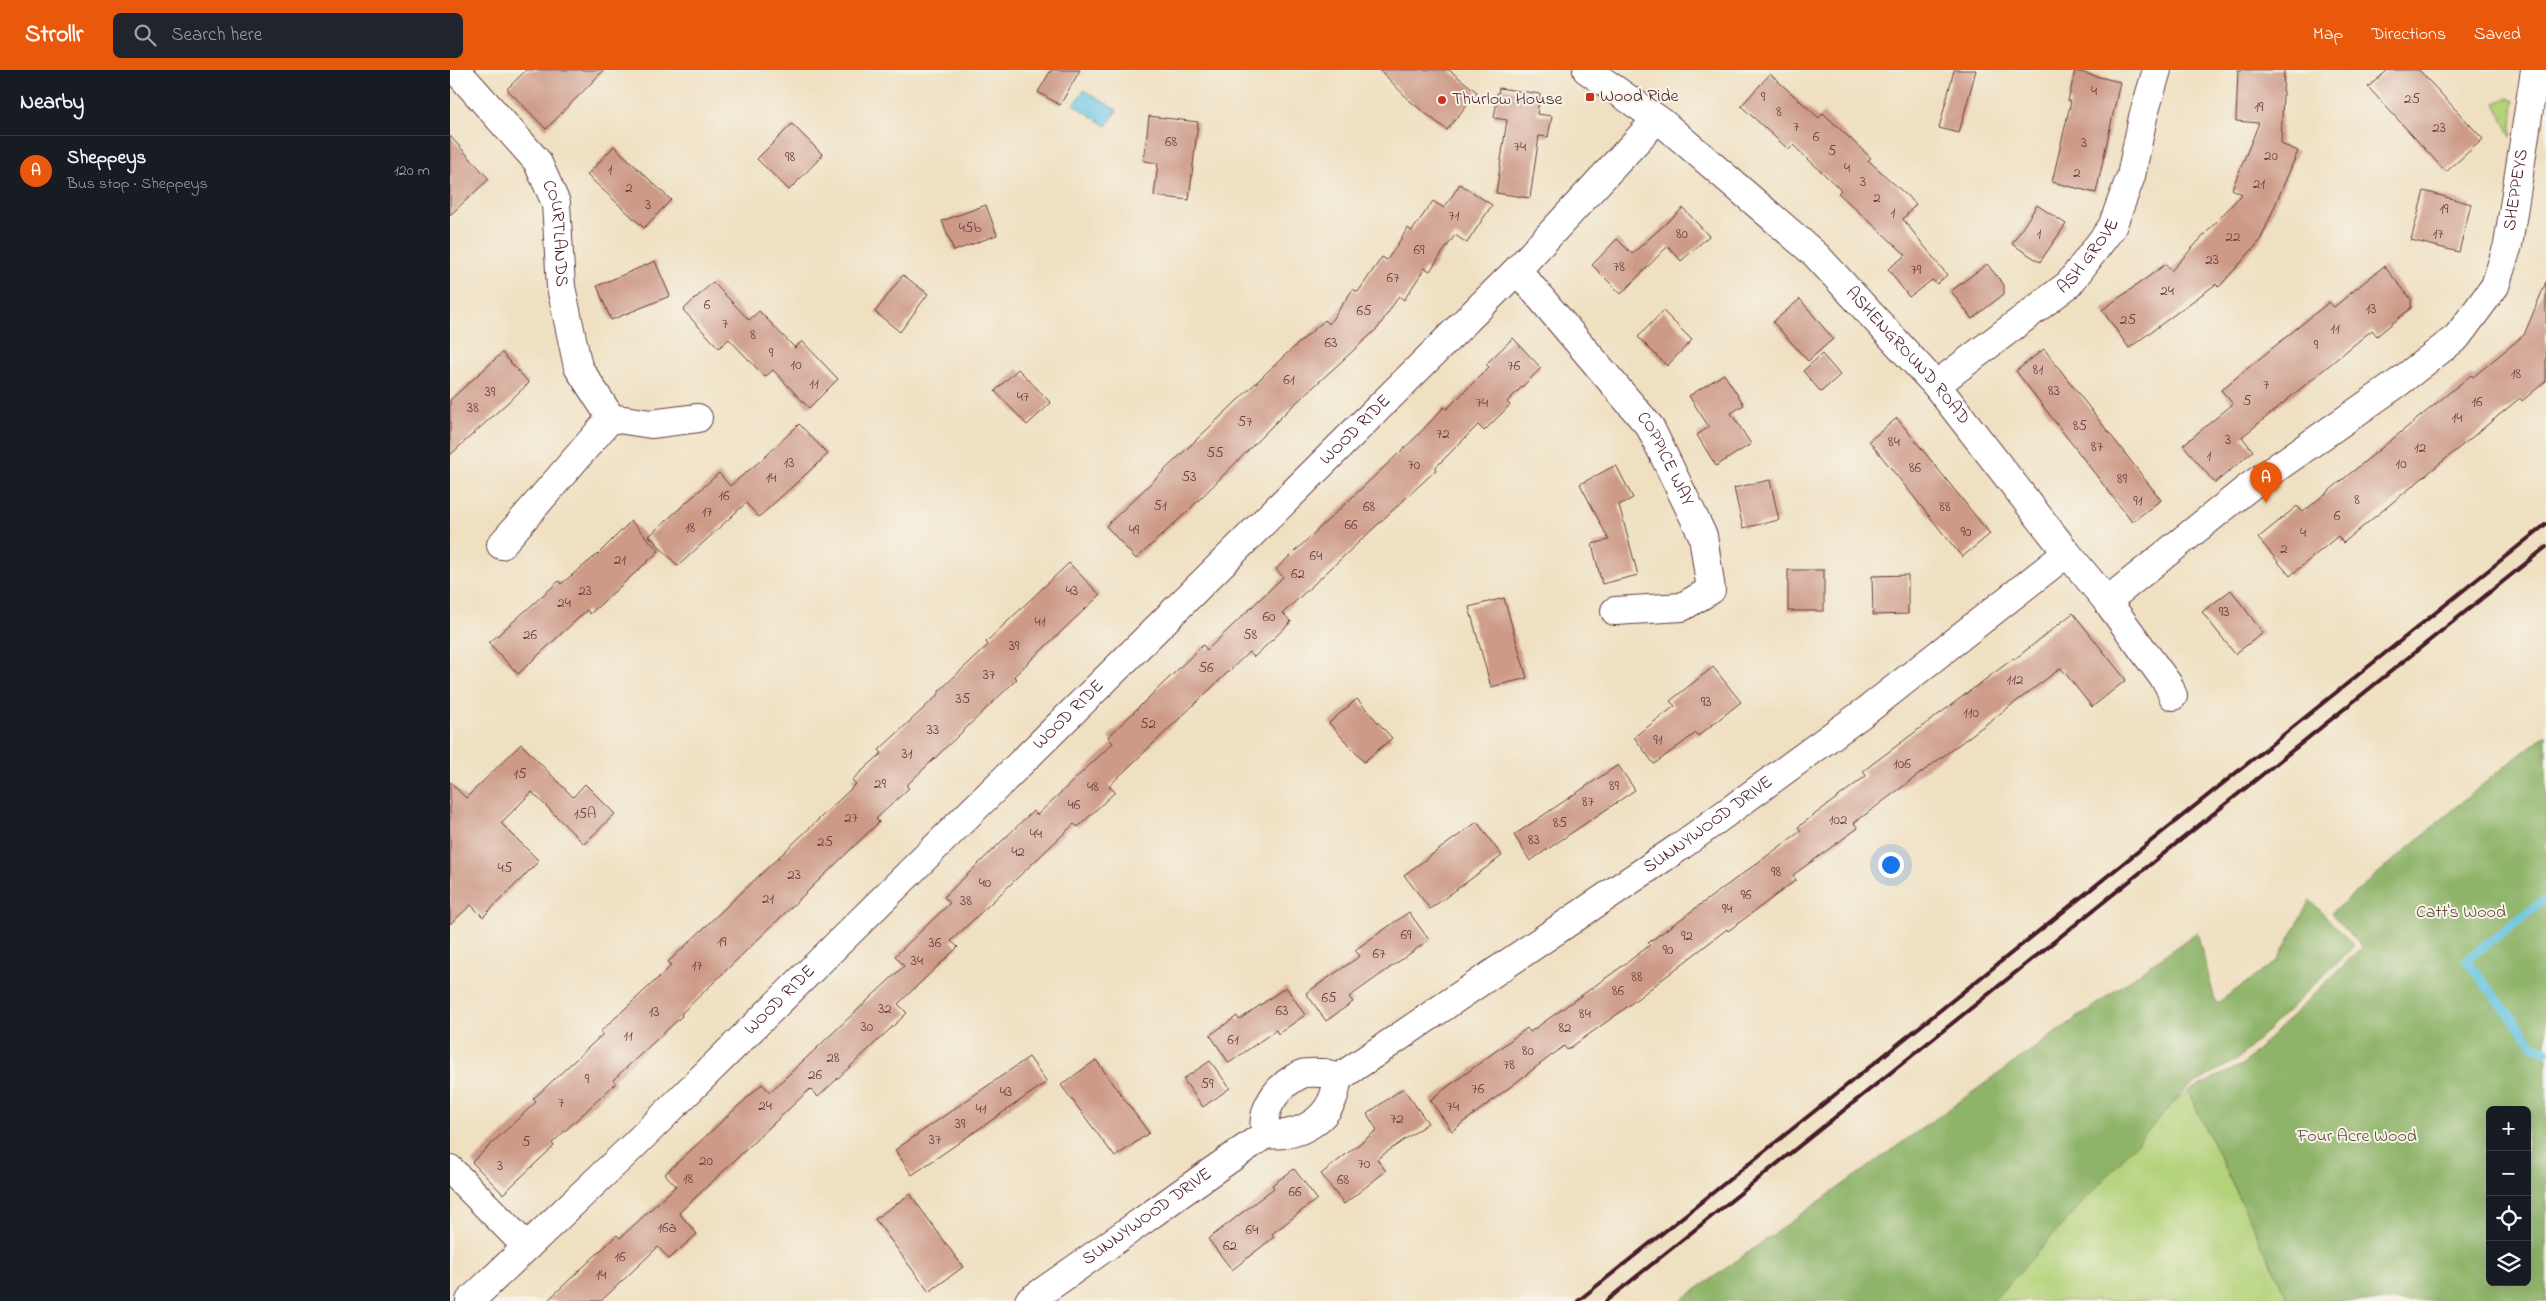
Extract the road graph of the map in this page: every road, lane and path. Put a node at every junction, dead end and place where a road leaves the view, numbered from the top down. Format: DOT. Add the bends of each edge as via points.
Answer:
graph roads {
  1 [pos="456,70"];
  2 [pos="1587,70"];
  3 [pos="2157,70"];
  4 [pos="2535,70"];
  5 [pos="1657,119"];
  6 [pos="1517,270"];
  7 [pos="1936,385"];
  8 [pos="611,418"];
  9 [pos="698,418"];
  10 [pos="501,545"];
  11 [pos="2067,553"];
  12 [pos="2107,601"];
  13 [pos="1615,611"];
  14 [pos="2173,696"];
  15 [pos="1337,1078"];
  16 [pos="1266,1134"];
  17 [pos="450,1169"];
  18 [pos="527,1247"];
  19 [pos="470,1301"];
  20 [pos="1029,1301"];
  1 -- 8 [label="street, COURTLANDS" via="538,161 556,203 561,286 578,367"];
  2 -- 5 [label="street, ASHENGROUND ROAD"];
  3 -- 7 [label="street, ASH GROVE" via="2143,116 2131,176 2112,226 2070,284"];
  4 -- 12 [label="street, SHEPPEYS" via="2508,245 2495,286 2457,336 2398,383 2249,487"];
  5 -- 6 [label="street, WOOD RIDE"];
  5 -- 7 [label="street, ASHENGROUND ROAD" via="1816,256"];
  6 -- 13 [label="street, COPPICE WAY" via="1650,427 1703,536 1711,590 1682,607"];
  6 -- 18 [label="street, WOOD RIDE" via="927,856"];
  7 -- 11 [label="street, ASHENGROUND ROAD"];
  8 -- 9 [label="street" via="651,424"];
  8 -- 10 [label="street"];
  11 -- 12 [label="street, ASHENGROUND ROAD"];
  11 -- 15 [label="street, SUNNYWOOD DRIVE" via="1870,708 1681,846"];
  12 -- 14 [label="street, ASHENGROUND ROAD" via="2168,684"];
  15 -- 16 [label="street" via="1335,1095 1315,1122 1291,1134"];
  15 -- 16 [label="street" via="1325,1073 1303,1074 1287,1084 1272,1098 1264,1119"];
  16 -- 20 [label="street, SUNNYWOOD DRIVE"];
  17 -- 18 [label="street"];
  18 -- 19 [label="street, WOOD RIDE"];
}
